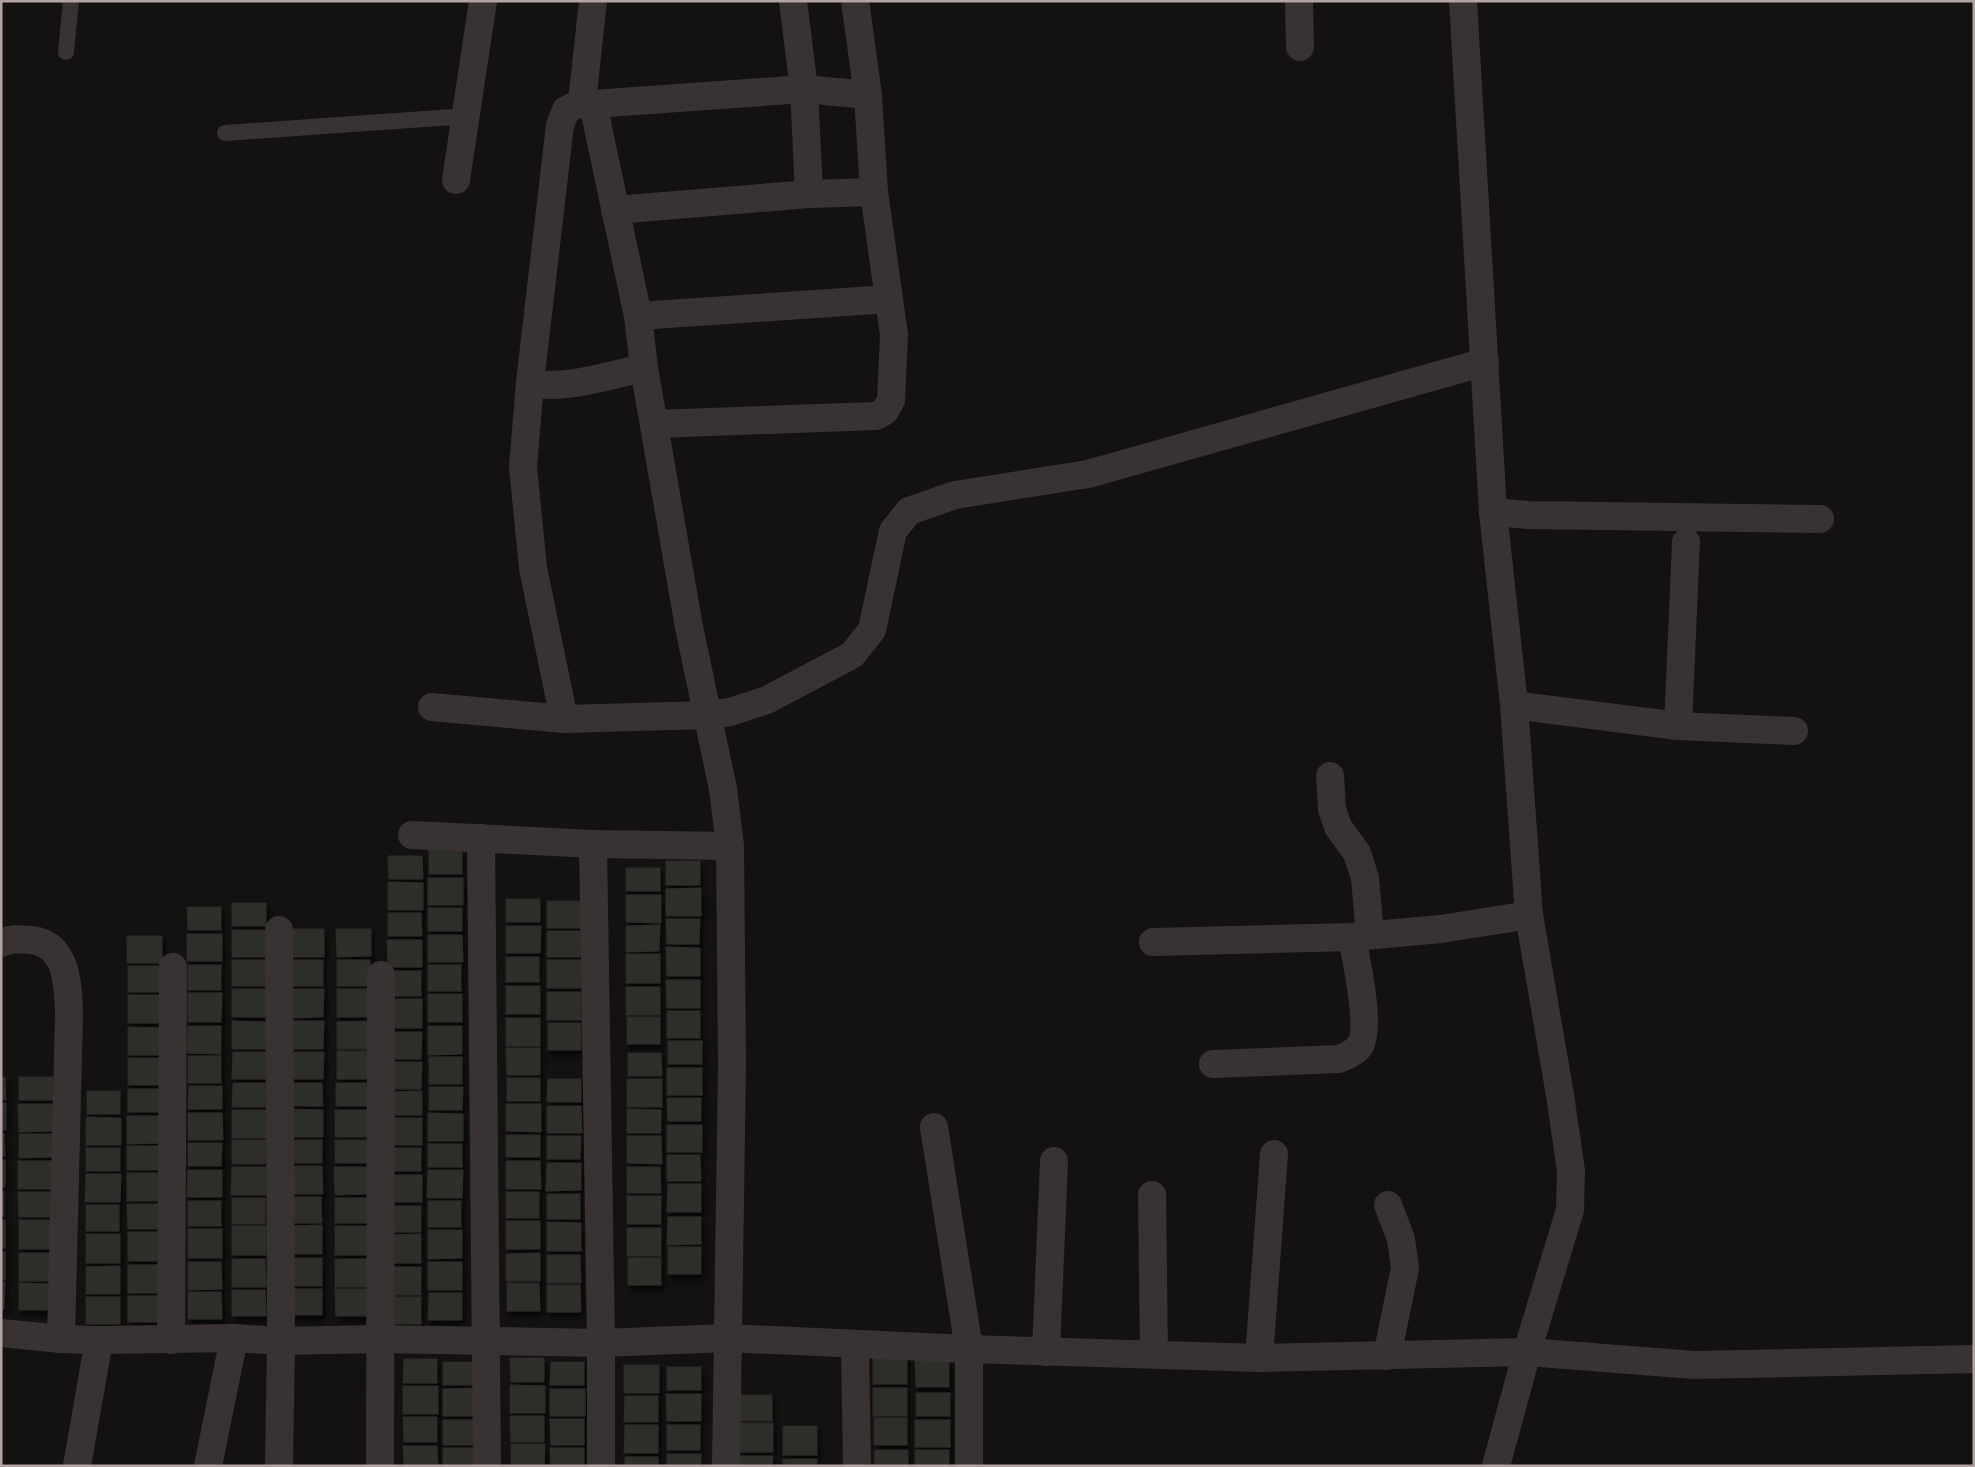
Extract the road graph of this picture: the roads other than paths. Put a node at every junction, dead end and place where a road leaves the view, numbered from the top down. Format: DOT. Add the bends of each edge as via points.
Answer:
graph roads {
  1 [pos="71,1"];
  2 [pos="483,1"];
  3 [pos="593,1"];
  4 [pos="793,1"];
  5 [pos="855,1"];
  6 [pos="1299,1"];
  7 [pos="1463,1"];
  8 [pos="1300,47"];
  9 [pos="66,52"];
  10 [pos="804,89"];
  11 [pos="868,95"];
  12 [pos="587,103"];
  13 [pos="467,116"];
  14 [pos="225,133"];
  15 [pos="456,180"];
  16 [pos="874,192"];
  17 [pos="809,194"];
  18 [pos="616,210"];
  19 [pos="889,299"];
  20 [pos="638,316"];
  21 [pos="1485,362"];
  22 [pos="644,368"];
  23 [pos="530,382"];
  24 [pos="655,424"];
  25 [pos="1494,512"];
  26 [pos="1820,519"];
  27 [pos="1686,542"];
  28 [pos="1514,705"];
  29 [pos="432,707"];
  30 [pos="707,715"];
  31 [pos="564,719"];
  32 [pos="1678,726"];
  33 [pos="1794,731"];
  34 [pos="1330,776"];
  35 [pos="412,835"];
  36 [pos="481,838"];
  37 [pos="593,844"];
  38 [pos="730,846"];
  39 [pos="1529,916"];
  40 [pos="279,930"];
  41 [pos="1361,936"];
  42 [pos="1153,942"];
  43 [pos="1,943"];
  44 [pos="173,967"];
  45 [pos="381,975"];
  46 [pos="1214,1064"];
  47 [pos="934,1127"];
  48 [pos="1274,1154"];
  49 [pos="1054,1161"];
  50 [pos="1152,1195"];
  51 [pos="1388,1205"];
  52 [pos="1,1333"];
  53 [pos="234,1338"];
  54 [pos="728,1338"];
  55 [pos="61,1339"];
  56 [pos="379,1339"];
  57 [pos="99,1340"];
  58 [pos="171,1340"];
  59 [pos="281,1340"];
  60 [pos="486,1342"];
  61 [pos="601,1343"];
  62 [pos="855,1345"];
  63 [pos="969,1349"];
  64 [pos="1046,1352"];
  65 [pos="1527,1352"];
  66 [pos="1154,1354"];
  67 [pos="1387,1356"];
  68 [pos="1259,1358"];
  69 [pos="1974,1359"];
  70 [pos="77,1466"];
  71 [pos="208,1466"];
  72 [pos="279,1466"];
  73 [pos="380,1466"];
  74 [pos="487,1466"];
  75 [pos="600,1466"];
  76 [pos="726,1466"];
  77 [pos="857,1466"];
  78 [pos="969,1466"];
  79 [pos="1496,1466"];
  1 -- 9 [label="lane"];
  2 -- 13 [label="street"];
  3 -- 12 [label="street"];
  4 -- 10 [label="street"];
  5 -- 11 [label="street"];
  6 -- 8 [label="street"];
  7 -- 21 [label="street"];
  10 -- 11 [label="street"];
  10 -- 12 [label="street"];
  10 -- 17 [label="street"];
  11 -- 16 [label="street"];
  12 -- 18 [label="street"];
  12 -- 23 [label="street" via="566,110 560,125"];
  13 -- 14 [label="lane"];
  13 -- 15 [label="street"];
  16 -- 17 [label="street"];
  16 -- 19 [label="street"];
  17 -- 18 [label="street"];
  18 -- 20 [label="street"];
  19 -- 20 [label="street"];
  19 -- 24 [label="street" via="894,335 891,400 876,416"];
  20 -- 22 [label="street"];
  21 -- 25 [label="street"];
  21 -- 30 [label="street" via="1088,474 955,495 909,511 893,531 872,630 852,655 767,700 730,712"];
  22 -- 23 [label="street" via="559,385 542,386"];
  22 -- 24 [label="street"];
  23 -- 31 [label="street" via="523,467 532,568"];
  24 -- 30 [label="street"];
  25 -- 26 [label="street"];
  25 -- 28 [label="street"];
  27 -- 32 [label="street"];
  28 -- 32 [label="street"];
  28 -- 39 [label="street"];
  29 -- 31 [label="street"];
  30 -- 31 [label="street"];
  30 -- 38 [label="street" via="723,789"];
  32 -- 33 [label="street"];
  34 -- 41 [label="street" via="1332,809 1338,827 1357,852 1365,878"];
  35 -- 36 [label="street"];
  36 -- 37 [label="street"];
  36 -- 60 [label="street"];
  37 -- 38 [label="street"];
  37 -- 61 [label="street"];
  38 -- 54 [label="street" via="732,1065"];
  39 -- 41 [label="street" via="1441,929"];
  39 -- 65 [label="street" via="1571,1171 1570,1210"];
  40 -- 59 [label="street"];
  41 -- 42 [label="street"];
  41 -- 46 [label="street" via="1363,1039 1358,1048 1339,1059"];
  43 -- 55 [label="street" via="14,938 41,941 59,954 68,980"];
  44 -- 58 [label="street"];
  45 -- 56 [label="street"];
  47 -- 63 [label="street"];
  48 -- 68 [label="street"];
  49 -- 64 [label="street"];
  50 -- 66 [label="street"];
  51 -- 67 [label="street" via="1401,1239 1405,1268"];
  52 -- 55 [label="street"];
  53 -- 58 [label="street"];
  53 -- 59 [label="street"];
  53 -- 71 [label="street"];
  54 -- 61 [label="street"];
  54 -- 62 [label="street"];
  54 -- 76 [label="street"];
  55 -- 57 [label="street"];
  56 -- 59 [label="street"];
  56 -- 60 [label="street"];
  56 -- 73 [label="street"];
  57 -- 58 [label="street"];
  57 -- 70 [label="street"];
  59 -- 72 [label="street"];
  60 -- 61 [label="street"];
  60 -- 74 [label="street"];
  61 -- 75 [label="street"];
  62 -- 63 [label="street"];
  62 -- 77 [label="street"];
  63 -- 64 [label="street"];
  63 -- 78 [label="street"];
  64 -- 66 [label="street"];
  65 -- 67 [label="street"];
  65 -- 69 [label="street" via="1694,1365"];
  65 -- 79 [label="street"];
  66 -- 68 [label="street"];
  67 -- 68 [label="street"];
}
